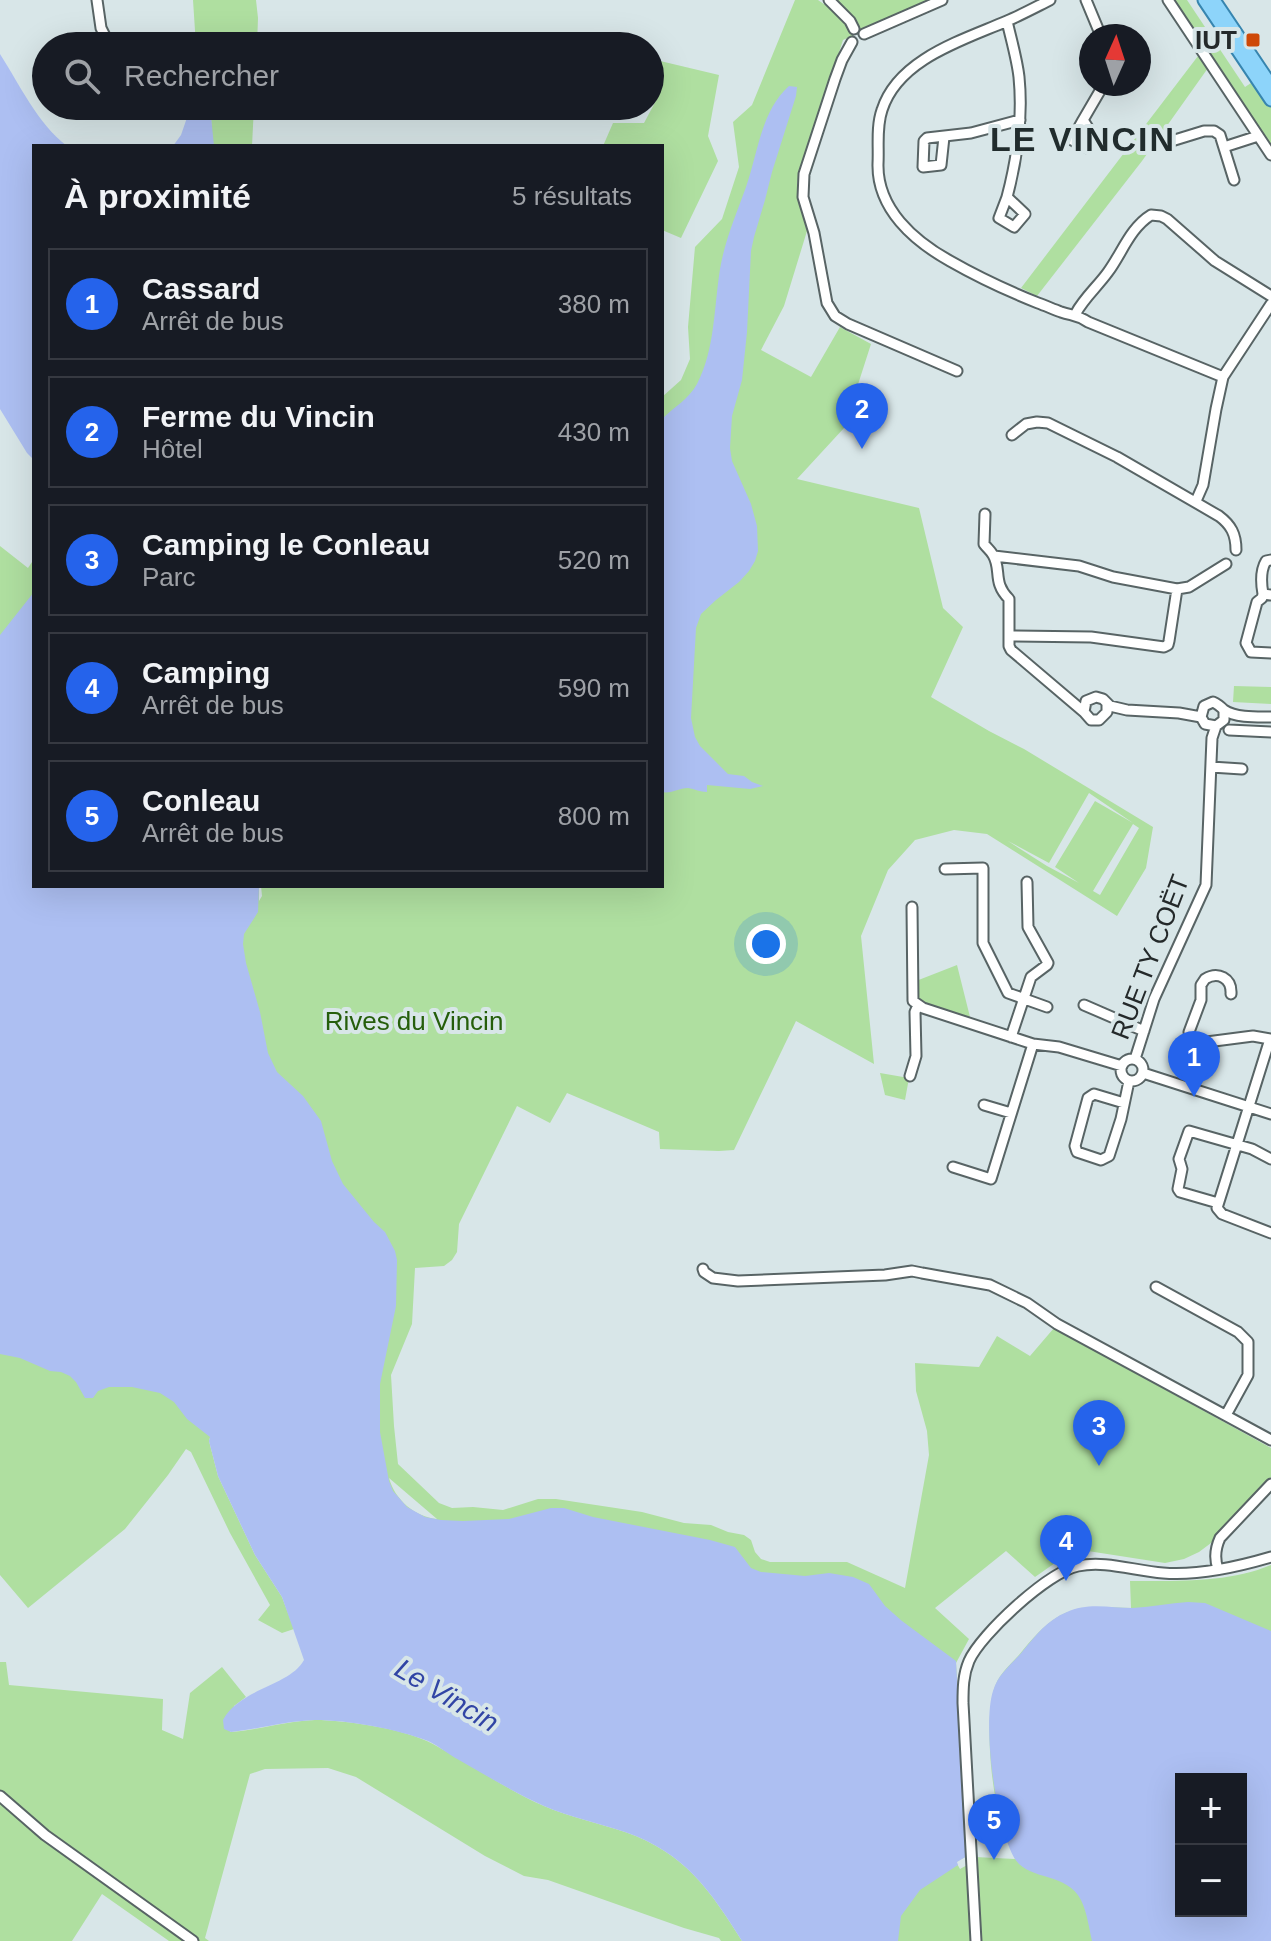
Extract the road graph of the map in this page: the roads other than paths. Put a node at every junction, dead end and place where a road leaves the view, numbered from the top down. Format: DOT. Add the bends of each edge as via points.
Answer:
graph roads {
  1 [pos="97,0"];
  2 [pos="829,0"];
  3 [pos="942,0"];
  4 [pos="1050,0"];
  5 [pos="1086,0"];
  6 [pos="1168,0"];
  7 [pos="1204,0"];
  8 [pos="1214,0"];
  9 [pos="1007,21"];
  10 [pos="1096,24"];
  11 [pos="854,29"];
  12 [pos="103,32"];
  13 [pos="864,34"];
  14 [pos="852,42"];
  15 [pos="1271,85"];
  16 [pos="1097,96"];
  17 [pos="1271,100"];
  18 [pos="1020,120"];
  19 [pos="1083,120"];
  20 [pos="1258,136"];
  21 [pos="944,137"];
  22 [pos="1165,143"];
  23 [pos="1224,147"];
  24 [pos="1271,155"];
  25 [pos="1234,180"];
  26 [pos="1007,197"];
  27 [pos="1271,296"];
  28 [pos="1271,304"];
  29 [pos="1076,313"];
  30 [pos="957,371"];
  31 [pos="1223,377"];
  32 [pos="1012,435"];
  33 [pos="1196,501"];
  34 [pos="985,514"];
  35 [pos="1236,550"];
  36 [pos="994,556"];
  37 [pos="1268,562"];
  38 [pos="1226,564"];
  39 [pos="1177,589"];
  40 [pos="1267,594"];
  41 [pos="1010,636"];
  42 [pos="1271,653"];
  43 [pos="1107,704"];
  44 [pos="1085,706"];
  45 [pos="1127,710"];
  46 [pos="1201,713"];
  47 [pos="1105,716"];
  48 [pos="1271,717"];
  49 [pos="1223,722"];
  50 [pos="1271,732"];
  51 [pos="1211,767"];
  52 [pos="1242,769"];
  53 [pos="945,869"];
  54 [pos="1027,882"];
  55 [pos="912,907"];
  56 [pos="1231,994"];
  57 [pos="1023,999"];
  58 [pos="918,1005"];
  59 [pos="1084,1005"];
  60 [pos="1047,1007"];
  61 [pos="1144,1031"];
  62 [pos="1011,1037"];
  63 [pos="1271,1039"];
  64 [pos="1033,1044"];
  65 [pos="1135,1059"];
  66 [pos="1122,1066"];
  67 [pos="1143,1073"];
  68 [pos="910,1076"];
  69 [pos="1129,1081"];
  70 [pos="1124,1103"];
  71 [pos="984,1105"];
  72 [pos="1249,1107"];
  73 [pos="1011,1113"];
  74 [pos="1271,1114"];
  75 [pos="1238,1145"];
  76 [pos="1271,1159"];
  77 [pos="953,1167"];
  78 [pos="1218,1203"];
  79 [pos="1271,1233"];
  80 [pos="703,1269"];
  81 [pos="1156,1287"];
  82 [pos="1226,1415"];
  83 [pos="1271,1440"];
  84 [pos="1271,1484"];
  85 [pos="1271,1557"];
  86 [pos="1218,1569"];
  87 [pos="0,1796"];
  88 [pos="193,1941"];
  89 [pos="976,1941"];
  1 -- 12 [label="street"];
  2 -- 11 [label="street"];
  3 -- 13 [label="street"];
  4 -- 9 [label="street"];
  5 -- 10 [label="street"];
  6 -- 20 [label="street"];
  7 -- 17 [label="main road"];
  8 -- 15 [label="main road"];
  9 -- 18 [label="street" via="1019,76"];
  9 -- 29 [label="street" via="930,55 889,93 880,121 881,191 905,226 946,259 1026,298"];
  11 -- 13 [label="street"];
  11 -- 14 [label="street" via="849,35"];
  13 -- 14 [label="street" via="861,42"];
  14 -- 30 [label="street" via="804,174 803,197 827,303 848,324"];
  16 -- 19 [label="street"];
  18 -- 21 [label="street"];
  18 -- 26 [label="street"];
  20 -- 23 [label="street"];
  20 -- 24 [label="street"];
  22 -- 23 [label="street" via="1214,131"];
  23 -- 25 [label="street"];
  27 -- 29 [label="street" via="1215,261 1167,219 1151,215 1136,227"];
  28 -- 31 [label="street"];
  29 -- 31 [label="street"];
  31 -- 33 [label="street"];
  32 -- 33 [label="street" via="1026,424 1048,423"];
  33 -- 35 [label="street" via="1226,521 1235,534"];
  34 -- 36 [label="street" via="984,544"];
  36 -- 39 [label="street" via="1079,566"];
  36 -- 41 [label="street" via="998,583 1009,599"];
  37 -- 40 [label="street" via="1261,586"];
  38 -- 39 [label="street"];
  39 -- 41 [label="street" via="1164,647 1091,637"];
  40 -- 42 [label="street" via="1257,602 1246,643 1251,652"];
  41 -- 44 [label="street" via="1011,650"];
  43 -- 44 [label="street" via="1096,697"];
  43 -- 45 [label="street"];
  43 -- 47 [label="street"];
  44 -- 47 [label="street" via="1088,718"];
  45 -- 46 [label="street"];
  45 -- 47 [label="street"];
  46 -- 49 [label="street" via="1205,724"];
  46 -- 49 [label="street" via="1207,704 1220,704"];
  48 -- 49 [label="street"];
  49 -- 50 [label="street"];
  49 -- 51 [label="street, RUE TY COËT" via="1212,738"];
  51 -- 52 [label="street"];
  51 -- 61 [label="street, RUE TY COËT" via="1206,885"];
  53 -- 57 [label="street" via="983,868 983,943 1008,993"];
  54 -- 57 [label="street" via="1028,927 1048,963 1031,977"];
  55 -- 58 [label="street" via="913,1001"];
  56 -- 63 [label="street" via="1225,978 1205,979 1189,1032 1192,1039"];
  57 -- 60 [label="street"];
  57 -- 62 [label="street"];
  58 -- 62 [label="street"];
  58 -- 68 [label="street"];
  59 -- 61 [label="street"];
  61 -- 65 [label="street, RUE TY COËT"];
  62 -- 64 [label="street"];
  63 -- 72 [label="street"];
  64 -- 66 [label="street"];
  64 -- 73 [label="street"];
  65 -- 66 [label="street"];
  65 -- 67 [label="street"];
  66 -- 69 [label="street"];
  67 -- 69 [label="street"];
  67 -- 72 [label="street"];
  69 -- 70 [label="street, RUE TY COËT"];
  70 -- 70 [label="street, RUE TY COËT" via="1109,1156 1101,1160 1077,1152 1088,1098 1094,1094"];
  71 -- 73 [label="street"];
  72 -- 74 [label="street"];
  72 -- 75 [label="street"];
  73 -- 77 [label="street" via="991,1179"];
  75 -- 76 [label="street"];
  75 -- 78 [label="street"];
  75 -- 78 [label="street" via="1187,1134 1178,1189"];
  78 -- 79 [label="street" via="1222,1214"];
  80 -- 82 [label="street" via="719,1280 912,1271 990,1285"];
  81 -- 82 [label="street" via="1248,1342 1248,1375"];
  82 -- 83 [label="street"];
  84 -- 86 [label="street" via="1220,1538"];
  85 -- 86 [label="street"];
  86 -- 89 [label="street" via="1170,1574 1097,1564 1075,1567 1040,1588 980,1643 969,1662 963,1694"];
  87 -- 88 [label="street" via="45,1835"];
}
